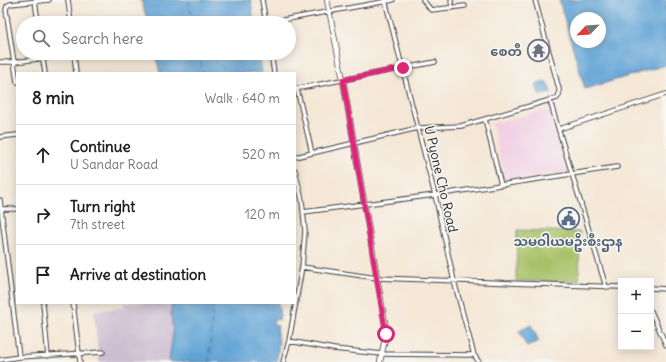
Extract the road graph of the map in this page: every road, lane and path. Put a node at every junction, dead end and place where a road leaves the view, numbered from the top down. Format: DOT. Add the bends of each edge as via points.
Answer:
graph roads {
  1 [pos="49,0"];
  2 [pos="68,0"];
  3 [pos="262,0"];
  4 [pos="327,0"];
  5 [pos="393,0"];
  6 [pos="423,0"];
  7 [pos="451,0"];
  8 [pos="535,0"];
  9 [pos="35,1"];
  10 [pos="385,1"];
  11 [pos="465,6"];
  12 [pos="452,8"];
  13 [pos="330,11"];
  14 [pos="37,16"];
  15 [pos="70,16"];
  16 [pos="265,16"];
  17 [pos="296,17"];
  18 [pos="29,60"];
  19 [pos="43,60"];
  20 [pos="75,60"];
  21 [pos="272,60"];
  22 [pos="0,62"];
  23 [pos="15,62"];
  24 [pos="435,62"];
  25 [pos="403,68"];
  26 [pos="16,72"];
  27 [pos="45,72"];
  28 [pos="76,72"];
  29 [pos="274,72"];
  30 [pos="343,80"];
  31 [pos="296,89"];
  32 [pos="666,94"];
  33 [pos="550,101"];
  34 [pos="485,119"];
  35 [pos="418,128"];
  36 [pos="559,129"];
  37 [pos="16,135"];
  38 [pos="0,137"];
  39 [pos="354,143"];
  40 [pos="312,153"];
  41 [pos="296,157"];
  42 [pos="617,167"];
  43 [pos="296,175"];
  44 [pos="572,175"];
  45 [pos="501,185"];
  46 [pos="435,195"];
  47 [pos="0,200"];
  48 [pos="364,204"];
  49 [pos="1,209"];
  50 [pos="16,209"];
  51 [pos="303,212"];
  52 [pos="302,267"];
  53 [pos="377,278"];
  54 [pos="454,281"];
  55 [pos="606,287"];
  56 [pos="618,287"];
  57 [pos="654,288"];
  58 [pos="666,288"];
  59 [pos="296,301"];
  60 [pos="43,304"];
  61 [pos="73,304"];
  62 [pos="296,304"];
  63 [pos="652,314"];
  64 [pos="289,341"];
  65 [pos="666,345"];
  66 [pos="103,352"];
  67 [pos="79,353"];
  68 [pos="382,354"];
  69 [pos="474,355"];
  70 [pos="48,356"];
  71 [pos="19,357"];
  72 [pos="0,360"];
  73 [pos="80,362"];
  74 [pos="283,362"];
  75 [pos="380,362"];
  76 [pos="479,362"];
  1 -- 9 [label="street"];
  2 -- 15 [label="street"];
  3 -- 16 [label="street"];
  4 -- 13 [label="main road"];
  5 -- 10 [label="street"];
  6 -- 12 [label="street" via="431,10"];
  7 -- 12 [label="street"];
  8 -- 33 [label="street" via="559,89 558,97"];
  9 -- 14 [label="street"];
  9 -- 23 [label="street" via="7,6"];
  10 -- 13 [label="street"];
  10 -- 25 [label="street, U Pyone Cho Road"];
  11 -- 12 [label="street"];
  13 -- 17 [label="street"];
  13 -- 30 [label="main road"];
  18 -- 23 [label="street"];
  19 -- 27 [label="street"];
  20 -- 28 [label="street"];
  21 -- 29 [label="street"];
  22 -- 23 [label="street"];
  23 -- 26 [label="street"];
  24 -- 25 [label="street"];
  25 -- 30 [label="street"];
  25 -- 35 [label="street, U Pyone Cho Road"];
  30 -- 31 [label="street"];
  30 -- 39 [label="main road"];
  31 -- 40 [label="street"];
  32 -- 36 [label="street"];
  33 -- 34 [label="street"];
  33 -- 36 [label="street"];
  34 -- 35 [label="street" via="462,126"];
  34 -- 45 [label="street"];
  35 -- 39 [label="street"];
  35 -- 46 [label="street, U Pyone Cho Road"];
  36 -- 44 [label="street"];
  37 -- 38 [label="street"];
  39 -- 40 [label="street"];
  39 -- 48 [label="main road"];
  40 -- 41 [label="street"];
  42 -- 44 [label="street"];
  43 -- 51 [label="street"];
  44 -- 45 [label="street"];
  44 -- 55 [label="street"];
  45 -- 46 [label="street"];
  46 -- 48 [label="street"];
  46 -- 54 [label="street, U Pyone Cho Road"];
  47 -- 49 [label="street"];
  48 -- 51 [label="street"];
  48 -- 53 [label="main road"];
  49 -- 50 [label="street"];
  49 -- 71 [label="street"];
  51 -- 52 [label="street" via="305,231"];
  52 -- 53 [label="street"];
  52 -- 59 [label="street"];
  53 -- 54 [label="street"];
  53 -- 68 [label="main road" via="386,334"];
  54 -- 55 [label="street"];
  54 -- 69 [label="street, U Pyone Cho Road"];
  55 -- 56 [label="street"];
  57 -- 58 [label="street"];
  60 -- 70 [label="street"];
  61 -- 67 [label="street"];
  62 -- 64 [label="street"];
  63 -- 65 [label="street"];
  64 -- 68 [label="street"];
  64 -- 74 [label="street"];
  66 -- 67 [label="street"];
  67 -- 70 [label="street"];
  67 -- 73 [label="street"];
  68 -- 69 [label="street"];
  68 -- 75 [label="main road"];
  69 -- 76 [label="street, U Pyone Cho Road"];
  70 -- 71 [label="street"];
  71 -- 72 [label="street"];
}
